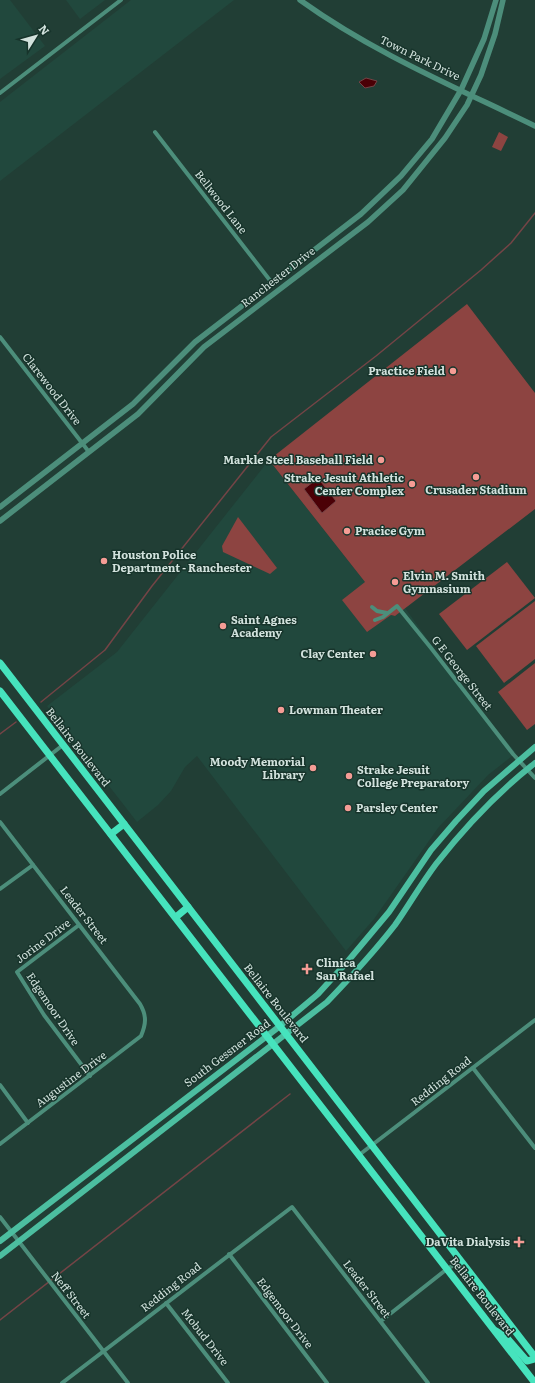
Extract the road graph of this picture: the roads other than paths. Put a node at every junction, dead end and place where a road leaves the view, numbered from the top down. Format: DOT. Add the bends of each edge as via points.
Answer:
graph roads {
  1 [pos="122,0"];
  2 [pos="300,0"];
  3 [pos="496,0"];
  4 [pos="503,0"];
  5 [pos="493,12"];
  6 [pos="500,14"];
  7 [pos="461,90"];
  8 [pos="0,93"];
  9 [pos="471,94"];
  10 [pos="535,126"];
  11 [pos="155,132"];
  12 [pos="411,165"];
  13 [pos="419,171"];
  14 [pos="348,223"];
  15 [pos="354,231"];
  16 [pos="290,270"];
  17 [pos="295,277"];
  18 [pos="272,283"];
  19 [pos="213,328"];
  20 [pos="218,336"];
  21 [pos="0,337"];
  22 [pos="143,396"];
  23 [pos="151,403"];
  24 [pos="82,444"];
  25 [pos="89,452"];
  26 [pos="1,507"];
  27 [pos="9,515"];
  28 [pos="0,521"];
  29 [pos="372,607"];
  30 [pos="387,613"];
  31 [pos="375,620"];
  32 [pos="0,663"];
  33 [pos="0,691"];
  34 [pos="63,745"];
  35 [pos="535,747"];
  36 [pos="50,755"];
  37 [pos="519,760"];
  38 [pos="535,763"];
  39 [pos="527,769"];
  40 [pos="535,778"];
  41 [pos="0,794"];
  42 [pos="0,822"];
  43 [pos="124,824"];
  44 [pos="111,834"];
  45 [pos="33,865"];
  46 [pos="0,889"];
  47 [pos="188,907"];
  48 [pos="176,917"];
  49 [pos="79,925"];
  50 [pos="350,959"];
  51 [pos="360,968"];
  52 [pos="17,972"];
  53 [pos="534,1022"];
  54 [pos="146,1023"];
  55 [pos="280,1026"];
  56 [pos="286,1034"];
  57 [pos="267,1036"];
  58 [pos="273,1044"];
  59 [pos="473,1068"];
  60 [pos="90,1076"];
  61 [pos="0,1085"];
  62 [pos="178,1103"];
  63 [pos="186,1113"];
  64 [pos="28,1123"];
  65 [pos="0,1144"];
  66 [pos="372,1145"];
  67 [pos="535,1148"];
  68 [pos="359,1155"];
  69 [pos="99,1165"];
  70 [pos="106,1174"];
  71 [pos="292,1206"];
  72 [pos="0,1218"];
  73 [pos="11,1232"];
  74 [pos="0,1241"];
  75 [pos="18,1242"];
  76 [pos="229,1254"];
  77 [pos="0,1256"];
  78 [pos="461,1261"];
  79 [pos="447,1270"];
  80 [pos="166,1304"];
  81 [pos="381,1321"];
  82 [pos="493,1329"];
  83 [pos="103,1351"];
  84 [pos="535,1358"];
  85 [pos="62,1383"];
  86 [pos="128,1383"];
  87 [pos="228,1383"];
  88 [pos="327,1383"];
  89 [pos="428,1383"];
  90 [pos="535,1383"];
  1 -- 8 [label="street"];
  2 -- 7 [label="street, Town Park Drive" via="327,20 376,48"];
  3 -- 5 [label="street, Ranchester Drive"];
  4 -- 6 [label="street, Ranchester Drive"];
  5 -- 6 [label="street"];
  5 -- 7 [label="street, Ranchester Drive"];
  6 -- 9 [label="street, Ranchester Drive" via="481,75"];
  7 -- 9 [label="street, Town Park Drive"];
  7 -- 12 [label="street, Ranchester Drive" via="432,139"];
  9 -- 10 [label="street, Town Park Drive"];
  9 -- 13 [label="street, Ranchester Drive" via="467,105 445,138"];
  11 -- 18 [label="street, Bellwood Lane"];
  12 -- 13 [label="street"];
  12 -- 14 [label="street, Ranchester Drive"];
  13 -- 15 [label="street, Ranchester Drive" via="391,202"];
  14 -- 15 [label="street"];
  14 -- 16 [label="street, Ranchester Drive"];
  15 -- 17 [label="street, Ranchester Drive"];
  16 -- 17 [label="street"];
  16 -- 18 [label="street, Ranchester Drive"];
  17 -- 20 [label="street, Ranchester Drive"];
  18 -- 19 [label="street, Ranchester Drive"];
  19 -- 20 [label="street"];
  19 -- 22 [label="street, Ranchester Drive" via="183,353"];
  20 -- 23 [label="street, Ranchester Drive" via="190,360"];
  21 -- 24 [label="street, Clarewood Drive"];
  22 -- 23 [label="street"];
  22 -- 24 [label="street, Ranchester Drive"];
  23 -- 25 [label="street, Ranchester Drive"];
  24 -- 25 [label="street, Clarewood Drive"];
  24 -- 26 [label="street, Ranchester Drive"];
  25 -- 27 [label="street, Ranchester Drive"];
  26 -- 27 [label="street"];
  27 -- 28 [label="street, Ranchester Drive"];
  29 -- 30 [label="street, G E George Street"];
  30 -- 31 [label="street, G E George Street"];
  30 -- 37 [label="street, G E George Street" via="397,606"];
  32 -- 34 [label="main road, Bellaire Boulevard"];
  33 -- 36 [label="main road, Bellaire Boulevard"];
  34 -- 36 [label="street"];
  34 -- 43 [label="main road, Bellaire Boulevard"];
  35 -- 37 [label="main road, South Gessner Road"];
  36 -- 41 [label="street"];
  36 -- 44 [label="main road, Bellaire Boulevard"];
  37 -- 39 [label="street"];
  37 -- 50 [label="main road, South Gessner Road" via="484,791 431,850 389,912"];
  38 -- 39 [label="main road, South Gessner Road"];
  39 -- 40 [label="street"];
  39 -- 51 [label="main road, South Gessner Road" via="465,829 435,865 395,925"];
  42 -- 45 [label="street, Leader Street"];
  43 -- 44 [label="main road"];
  43 -- 47 [label="main road, Bellaire Boulevard"];
  44 -- 48 [label="main road, Bellaire Boulevard"];
  45 -- 46 [label="street"];
  45 -- 49 [label="street, Leader Street"];
  47 -- 48 [label="main road"];
  47 -- 55 [label="main road, Bellaire Boulevard"];
  48 -- 57 [label="main road, Bellaire Boulevard"];
  49 -- 52 [label="street, Jorine Drive"];
  49 -- 54 [label="street, Leader Street" via="140,1004"];
  50 -- 51 [label="main road"];
  50 -- 55 [label="main road, South Gessner Road" via="318,994"];
  51 -- 56 [label="main road, South Gessner Road" via="326,1002"];
  52 -- 60 [label="street, Edgemoor Drive" via="44,1015"];
  53 -- 59 [label="street, Redding Road"];
  54 -- 60 [label="street, Augustine Drive" via="141,1036"];
  55 -- 56 [label="main road, Bellaire Boulevard"];
  55 -- 57 [label="main road, South Gessner Road"];
  56 -- 58 [label="main road, South Gessner Road"];
  56 -- 66 [label="main road, Bellaire Boulevard"];
  57 -- 58 [label="main road, Bellaire Boulevard"];
  57 -- 62 [label="main road, South Gessner Road"];
  58 -- 63 [label="main road, South Gessner Road"];
  58 -- 68 [label="main road, Bellaire Boulevard"];
  59 -- 66 [label="street, Redding Road"];
  59 -- 67 [label="street"];
  60 -- 64 [label="street, Augustine Drive"];
  61 -- 64 [label="street"];
  62 -- 63 [label="main road"];
  62 -- 69 [label="main road, South Gessner Road"];
  63 -- 70 [label="main road, South Gessner Road"];
  64 -- 65 [label="street, Augustine Drive"];
  66 -- 68 [label="street, Redding Road"];
  66 -- 78 [label="main road, Bellaire Boulevard"];
  68 -- 79 [label="main road, Bellaire Boulevard"];
  69 -- 70 [label="main road"];
  69 -- 73 [label="main road, South Gessner Road"];
  70 -- 75 [label="main road, South Gessner Road"];
  71 -- 76 [label="street, Redding Road"];
  71 -- 81 [label="street, Leader Street"];
  72 -- 73 [label="street, Neff Street"];
  73 -- 74 [label="main road, South Gessner Road"];
  73 -- 75 [label="street, Neff Street"];
  75 -- 77 [label="main road, South Gessner Road"];
  75 -- 83 [label="street, Neff Street"];
  76 -- 80 [label="street, Redding Road"];
  76 -- 88 [label="street, Edgemoor Drive"];
  78 -- 79 [label="street"];
  78 -- 84 [label="main road, Bellaire Boulevard"];
  79 -- 81 [label="street"];
  79 -- 82 [label="main road, Bellaire Boulevard"];
  80 -- 83 [label="street, Redding Road"];
  80 -- 87 [label="street, Mobud Drive"];
  81 -- 89 [label="street, Leader Street"];
  82 -- 84 [label="main road" via="508,1338 527,1361"];
  82 -- 90 [label="main road, Bellaire Boulevard"];
  83 -- 85 [label="street, Redding Road"];
  83 -- 86 [label="street, Neff Street"];
}
